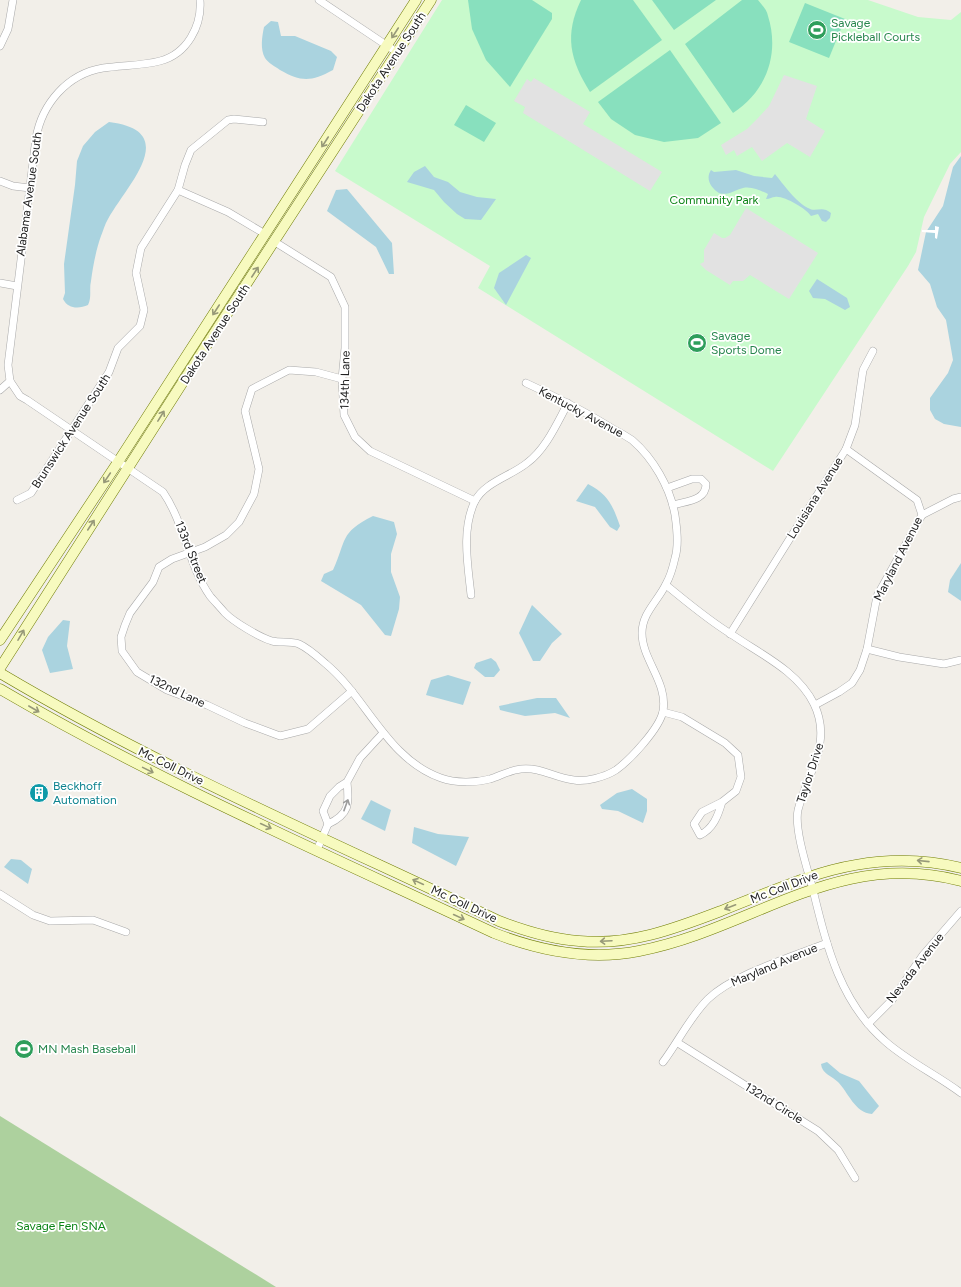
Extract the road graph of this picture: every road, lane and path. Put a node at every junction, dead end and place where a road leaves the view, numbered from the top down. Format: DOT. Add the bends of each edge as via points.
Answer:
graph roads {
  1 [pos="13,0"];
  2 [pos="200,0"];
  3 [pos="319,0"];
  4 [pos="416,0"];
  5 [pos="431,0"];
  6 [pos="0,46"];
  7 [pos="386,46"];
  8 [pos="398,53"];
  9 [pos="263,122"];
  10 [pos="0,182"];
  11 [pos="30,188"];
  12 [pos="178,190"];
  13 [pos="265,234"];
  14 [pos="275,242"];
  15 [pos="0,283"];
  16 [pos="17,286"];
  17 [pos="873,351"];
  18 [pos="342,379"];
  19 [pos="10,381"];
  20 [pos="526,383"];
  21 [pos="0,390"];
  22 [pos="568,403"];
  23 [pos="71,431"];
  24 [pos="846,449"];
  25 [pos="118,462"];
  26 [pos="128,469"];
  27 [pos="666,488"];
  28 [pos="961,497"];
  29 [pos="17,500"];
  30 [pos="475,501"];
  31 [pos="673,505"];
  32 [pos="922,515"];
  33 [pos="190,552"];
  34 [pos="666,585"];
  35 [pos="471,595"];
  36 [pos="730,634"];
  37 [pos="0,640"];
  38 [pos="866,649"];
  39 [pos="961,660"];
  40 [pos="0,668"];
  41 [pos="0,673"];
  42 [pos="0,689"];
  43 [pos="352,691"];
  44 [pos="815,704"];
  45 [pos="663,712"];
  46 [pos="384,733"];
  47 [pos="347,782"];
  48 [pos="722,802"];
  49 [pos="328,824"];
  50 [pos="322,837"];
  51 [pos="317,850"];
  52 [pos="961,868"];
  53 [pos="809,877"];
  54 [pos="961,881"];
  55 [pos="812,889"];
  56 [pos="0,894"];
  57 [pos="961,910"];
  58 [pos="126,932"];
  59 [pos="826,943"];
  60 [pos="868,1024"];
  61 [pos="678,1043"];
  62 [pos="663,1062"];
  63 [pos="961,1093"];
  64 [pos="855,1178"];
  1 -- 6 [label="street" via="8,29"];
  2 -- 11 [label="street, Alabama Avenue South" via="197,27 186,45 175,54 162,61 95,70 69,82 57,93 46,108 38,128"];
  3 -- 7 [label="street"];
  4 -- 7 [label="main road, Dakota Avenue South, one-way"];
  5 -- 8 [label="main road, Dakota Avenue South"];
  7 -- 8 [label="street"];
  7 -- 13 [label="main road, Dakota Avenue South, one-way"];
  8 -- 14 [label="main road, Dakota Avenue South"];
  9 -- 12 [label="street, Brunswick Avenue South" via="228,120 198,143 187,157"];
  10 -- 11 [label="street"];
  11 -- 16 [label="street, Alabama Avenue South"];
  12 -- 13 [label="street" via="228,212"];
  12 -- 23 [label="street, Brunswick Avenue South" via="145,240 138,256 136,273 144,310 140,326 118,348 109,372"];
  13 -- 25 [label="main road, Dakota Avenue South, one-way"];
  14 -- 18 [label="street, 134th Lane" via="331,277 346,307"];
  26 -- 14 [label="main road, Dakota Avenue South, one-way"];
  15 -- 16 [label="street"];
  16 -- 19 [label="street, Alabama Avenue South" via="8,365"];
  17 -- 24 [label="street, Louisiana Avenue" via="863,370 855,425"];
  18 -- 30 [label="street, 134th Lane" via="344,415 355,437 370,451"];
  18 -- 33 [label="street, 132nd Lane" via="316,372 289,370 252,390 245,411 259,469 254,494 239,522 226,535 206,547"];
  19 -- 21 [label="street"];
  19 -- 23 [label="street, 133rd Street" via="20,396"];
  20 -- 22 [label="street, Kentucky Avenue"];
  22 -- 27 [label="street, Kentucky Avenue" via="632,440 652,462"];
  22 -- 30 [label="street" via="543,445 527,463 495,482"];
  23 -- 25 [label="street, 133rd Street"];
  23 -- 29 [label="street, Brunswick Avenue South" via="30,493"];
  24 -- 32 [label="street, Maryland Avenue" via="917,500"];
  24 -- 36 [label="street, Louisiana Avenue"];
  25 -- 26 [label="street, 133rd Street"];
  25 -- 37 [label="main road, Dakota Avenue South, one-way"];
  26 -- 33 [label="street, 133rd Street" via="163,492 172,505"];
  40 -- 26 [label="main road, Dakota Avenue South, one-way"];
  27 -- 31 [label="street, Kentucky Avenue"];
  27 -- 31 [label="street" via="692,479 701,479 706,484 706,490 701,497"];
  28 -- 32 [label="street"];
  30 -- 35 [label="street" via="467,542"];
  31 -- 34 [label="street, Kentucky Avenue" via="676,556"];
  32 -- 38 [label="street, Maryland Avenue" via="877,596"];
  33 -- 43 [label="street, 133rd Street" via="210,596 229,616 272,641 298,644 326,664"];
  33 -- 43 [label="street, 132nd Lane" via="159,567 153,582 130,612 121,637 122,651 137,672 167,690 280,736 308,729"];
  34 -- 36 [label="street, Taylor Drive"];
  34 -- 45 [label="street, Kentucky Avenue" via="649,610 642,632 663,695"];
  36 -- 44 [label="street, Taylor Drive" via="793,676"];
  38 -- 39 [label="street" via="944,664"];
  38 -- 44 [label="street, Maryland Avenue" via="860,670 852,683"];
  41 -- 50 [label="main road, Mc Coll Drive" via="155,759"];
  42 -- 51 [label="main road, Mc Coll Drive, one-way" via="79,735"];
  43 -- 46 [label="street, 133rd Street"];
  44 -- 53 [label="street, Taylor Drive" via="822,734 798,811 801,845"];
  45 -- 46 [label="street" via="651,735 616,770 596,778 574,781 531,768 517,769 488,779 468,782 442,778 418,767"];
  45 -- 48 [label="street" via="682,717 725,743 738,755 741,776 736,791"];
  46 -- 47 [label="street" via="360,758"];
  49 -- 47 [label="street, one-way" via="340,818 349,802"];
  47 -- 49 [label="street" via="330,796 323,811"];
  48 -- 48 [label="street" via="702,812 694,824 700,835 709,831"];
  49 -- 50 [label="street"];
  50 -- 51 [label="street"];
  53 -- 50 [label="main road, Mc Coll Drive, one-way" via="651,936 608,942 580,942 540,935 499,921"];
  51 -- 55 [label="main road, Mc Coll Drive, one-way" via="494,933 535,947 578,954 623,954 667,944"];
  52 -- 53 [label="main road, Mc Coll Drive, one-way" via="931,862 888,860 846,865"];
  53 -- 55 [label="street, Taylor Drive"];
  54 -- 55 [label="main road, Mc Coll Drive" via="928,875 888,873 848,878"];
  55 -- 59 [label="street, Taylor Drive"];
  56 -- 58 [label="street" via="33,915 50,921 93,920"];
  57 -- 60 [label="street, Nevada Avenue" via="923,955 892,1000"];
  59 -- 60 [label="street, Taylor Drive" via="841,983"];
  59 -- 61 [label="street, Maryland Avenue" via="743,976 719,989 699,1009"];
  60 -- 63 [label="street, Taylor Drive" via="897,1051"];
  61 -- 62 [label="street, Maryland Avenue"];
  61 -- 64 [label="street, 132nd Circle" via="818,1131 838,1150"];
}
